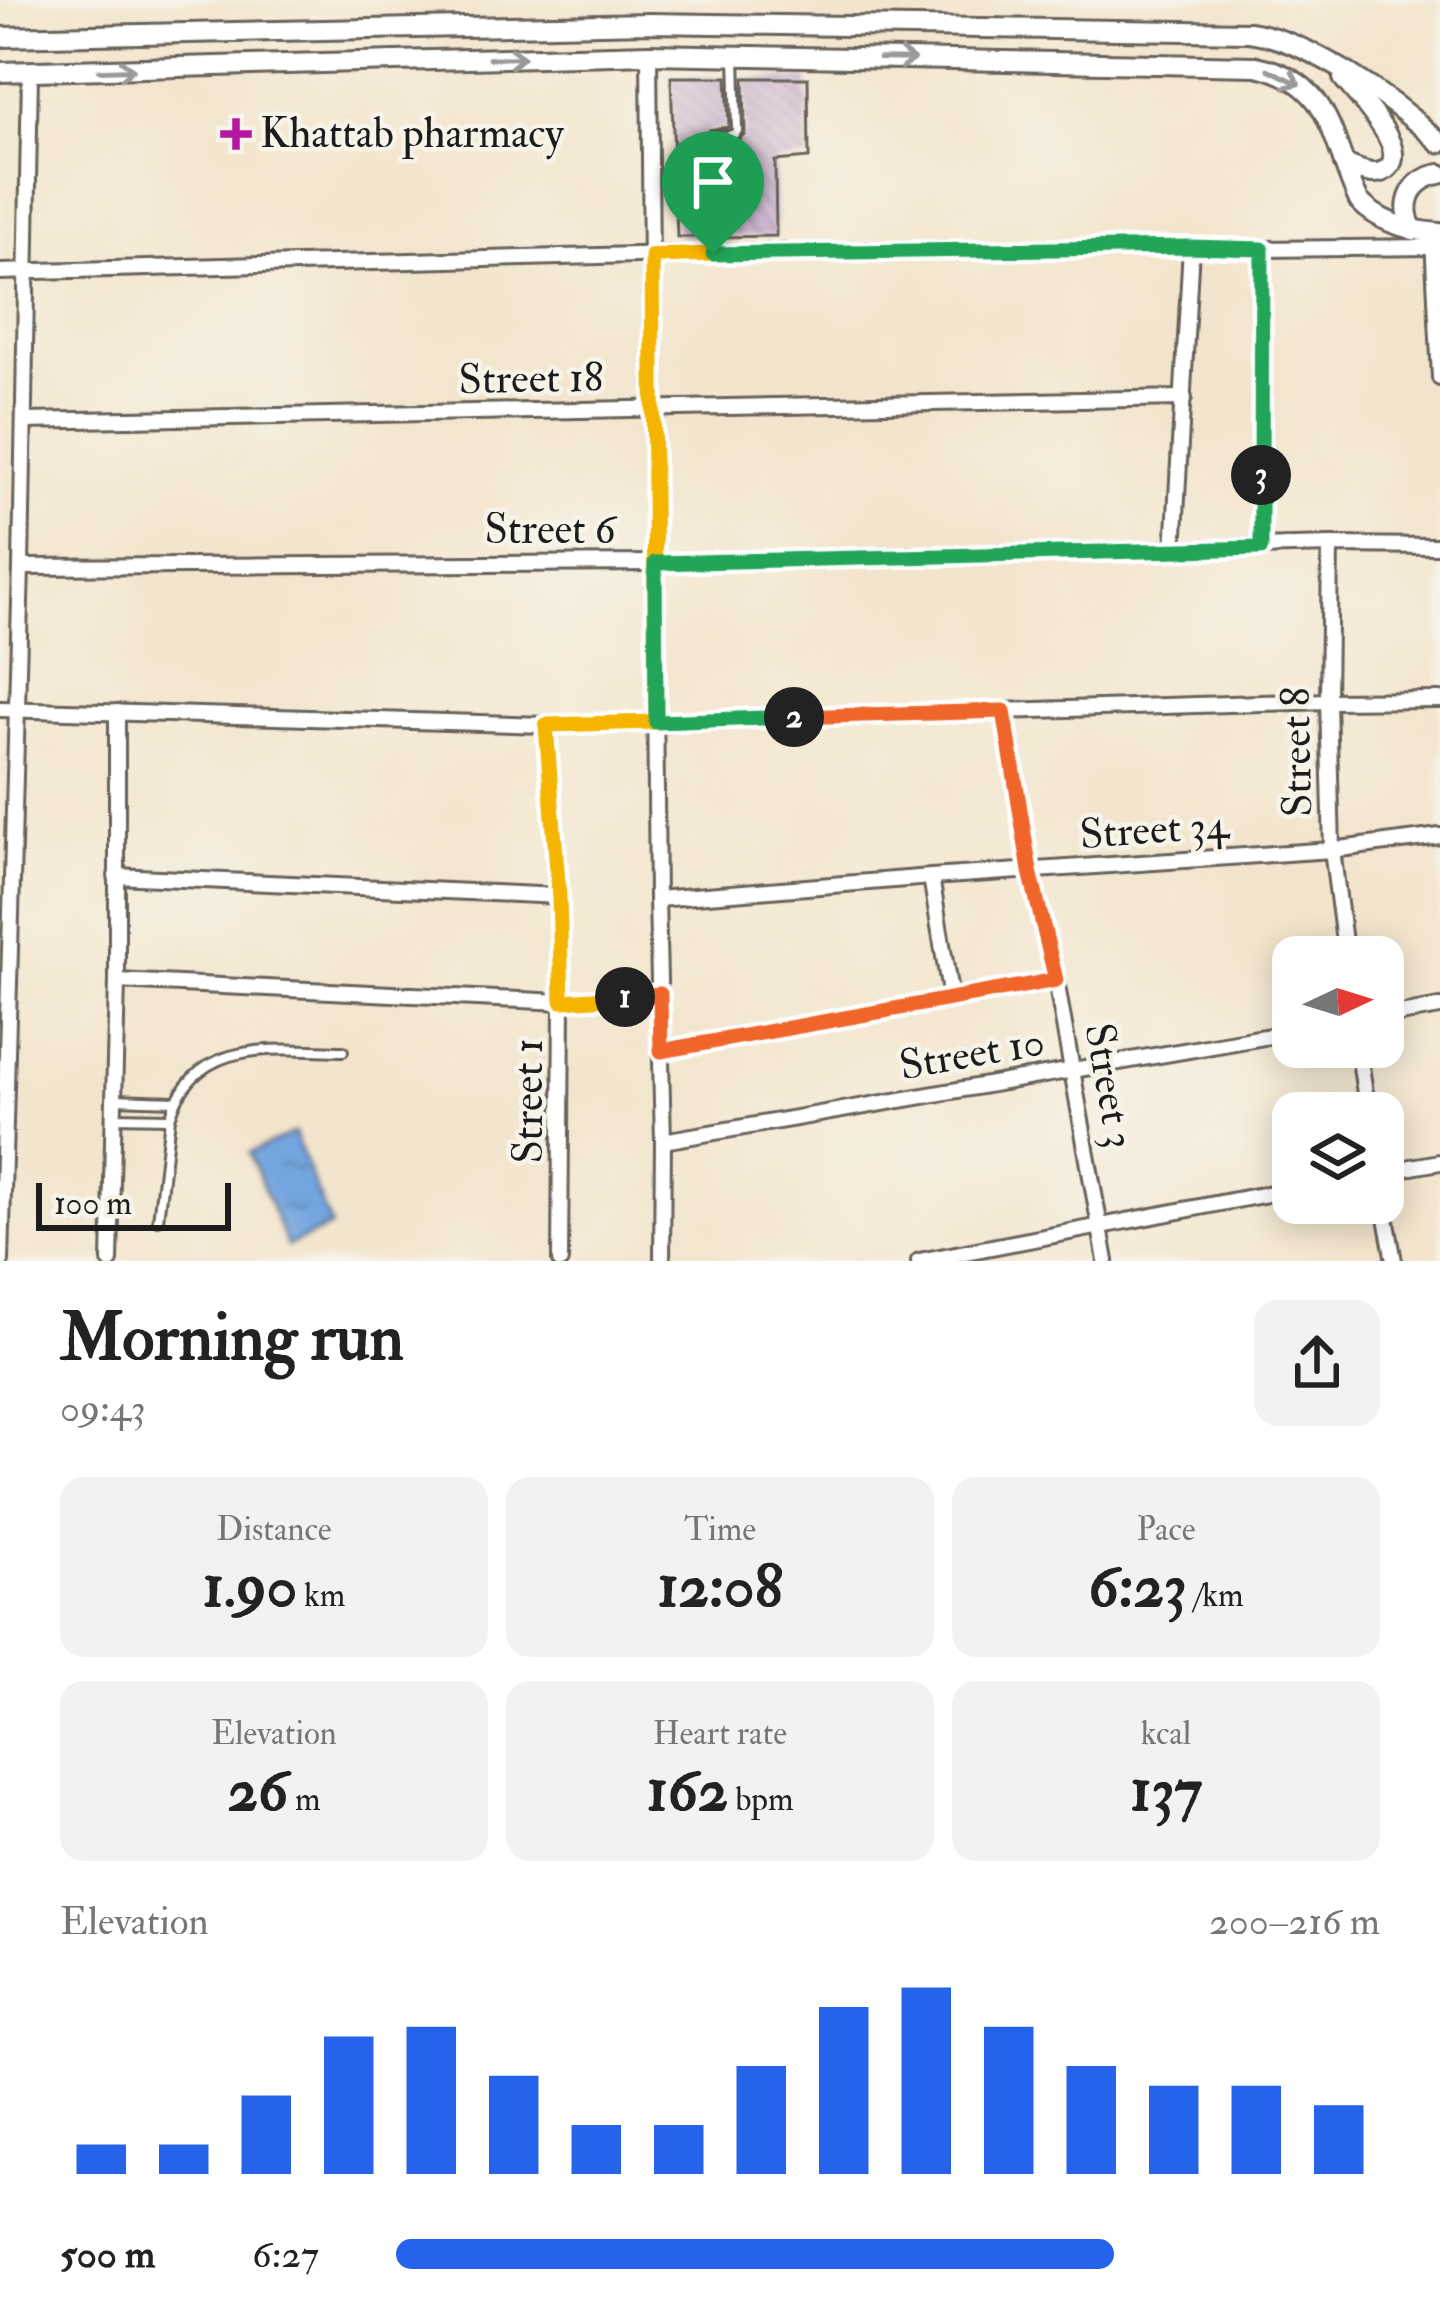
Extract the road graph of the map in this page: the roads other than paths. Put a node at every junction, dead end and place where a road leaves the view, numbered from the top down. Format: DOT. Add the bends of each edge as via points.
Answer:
graph roads {
  1 [pos="268,32"];
  2 [pos="0,37"];
  3 [pos="649,54"];
  4 [pos="735,56"];
  5 [pos="268,66"];
  6 [pos="1335,67"];
  7 [pos="0,72"];
  8 [pos="29,72"];
  9 [pos="1440,143"];
  10 [pos="1344,164"];
  11 [pos="1440,174"];
  12 [pos="1430,236"];
  13 [pos="1190,247"];
  14 [pos="1262,249"];
  15 [pos="713,254"];
  16 [pos="652,256"];
  17 [pos="0,272"];
  18 [pos="26,272"];
  19 [pos="1440,378"];
  20 [pos="1184,398"];
  21 [pos="653,410"];
  22 [pos="24,422"];
  23 [pos="1330,545"];
  24 [pos="1440,546"];
  25 [pos="1261,548"];
  26 [pos="1174,550"];
  27 [pos="655,563"];
  28 [pos="21,567"];
  29 [pos="1440,700"];
  30 [pos="1328,701"];
  31 [pos="8,710"];
  32 [pos="1004,711"];
  33 [pos="117,712"];
  34 [pos="656,722"];
  35 [pos="546,725"];
  36 [pos="1440,836"];
  37 [pos="1332,850"];
  38 [pos="1030,871"];
  39 [pos="116,876"];
  40 [pos="932,877"];
  41 [pos="559,896"];
  42 [pos="658,898"];
  43 [pos="1343,936"];
  44 [pos="1056,980"];
  45 [pos="117,981"];
  46 [pos="660,994"];
  47 [pos="951,1000"];
  48 [pos="562,1001"];
  49 [pos="1440,1006"];
  50 [pos="1404,1012"];
  51 [pos="1272,1036"];
  52 [pos="343,1051"];
  53 [pos="661,1051"];
  54 [pos="2,1067"];
  55 [pos="1073,1070"];
  56 [pos="114,1099"];
  57 [pos="175,1101"];
  58 [pos="113,1117"];
  59 [pos="170,1118"];
  60 [pos="663,1141"];
  61 [pos="1440,1162"];
  62 [pos="1404,1168"];
  63 [pos="1272,1193"];
  64 [pos="158,1220"];
  65 [pos="1,1221"];
  66 [pos="1387,1224"];
  67 [pos="1100,1227"];
  68 [pos="1,1261"];
  69 [pos="110,1261"];
  70 [pos="560,1261"];
  71 [pos="662,1261"];
  72 [pos="919,1261"];
  73 [pos="1106,1261"];
  74 [pos="1394,1261"];
  1 -- 2 [label="street"];
  1 -- 5 [label="lane"];
  1 -- 6 [label="street" via="650,23 1236,31 1286,40"];
  3 -- 4 [label="street"];
  5 -- 3 [label="street, one-way"];
  3 -- 16 [label="street"];
  4 -- 10 [label="street, one-way" via="1256,66 1311,93"];
  4 -- 15 [label="lane" via="737,131 709,144"];
  8 -- 5 [label="street, one-way"];
  6 -- 9 [label="street"];
  6 -- 10 [label="street" via="1395,152 1381,172"];
  7 -- 8 [label="street"];
  8 -- 18 [label="street"];
  10 -- 12 [label="street" via="1369,212"];
  11 -- 12 [label="street" via="1419,182 1406,205 1407,218"];
  12 -- 14 [label="street"];
  12 -- 19 [label="street"];
  13 -- 14 [label="street"];
  13 -- 15 [label="street"];
  13 -- 20 [label="street"];
  14 -- 25 [label="street"];
  15 -- 16 [label="street"];
  16 -- 18 [label="street"];
  16 -- 21 [label="street"];
  17 -- 18 [label="street"];
  18 -- 22 [label="street"];
  20 -- 21 [label="street, Street 18"];
  20 -- 26 [label="street"];
  21 -- 22 [label="street, Street 18"];
  21 -- 27 [label="street"];
  22 -- 28 [label="street"];
  23 -- 24 [label="street, Street 6"];
  23 -- 25 [label="street, Street 6"];
  23 -- 30 [label="street, Street 8"];
  25 -- 26 [label="street, Street 6"];
  26 -- 27 [label="street, Street 6"];
  27 -- 28 [label="street, Street 6"];
  27 -- 34 [label="street"];
  28 -- 31 [label="street"];
  29 -- 30 [label="street"];
  30 -- 32 [label="street"];
  30 -- 37 [label="street, Street 8"];
  31 -- 33 [label="street"];
  31 -- 54 [label="street"];
  32 -- 34 [label="street"];
  32 -- 38 [label="street, Street 3"];
  33 -- 35 [label="street"];
  33 -- 39 [label="street"];
  34 -- 35 [label="street"];
  34 -- 42 [label="street"];
  35 -- 41 [label="street, Street 1"];
  36 -- 37 [label="street, Street 34"];
  37 -- 38 [label="street, Street 34"];
  37 -- 43 [label="street, Street 8"];
  38 -- 40 [label="street, Street 34"];
  38 -- 44 [label="street, Street 3"];
  39 -- 41 [label="street"];
  39 -- 45 [label="street"];
  40 -- 42 [label="street, Street 34"];
  40 -- 47 [label="street"];
  41 -- 48 [label="street, Street 1"];
  42 -- 46 [label="street"];
  44 -- 47 [label="street"];
  44 -- 55 [label="street, Street 3"];
  45 -- 48 [label="street"];
  45 -- 56 [label="street"];
  46 -- 48 [label="street"];
  46 -- 53 [label="street"];
  47 -- 53 [label="street"];
  48 -- 70 [label="street, Street 1"];
  49 -- 50 [label="street"];
  51 -- 55 [label="street, Street 10"];
  52 -- 57 [label="lane" via="250,1050 219,1058"];
  53 -- 60 [label="street"];
  54 -- 65 [label="street"];
  55 -- 60 [label="street, Street 10"];
  55 -- 67 [label="street, Street 3"];
  56 -- 57 [label="lane"];
  56 -- 58 [label="street"];
  57 -- 59 [label="lane"];
  58 -- 59 [label="lane"];
  58 -- 69 [label="street"];
  59 -- 64 [label="lane"];
  60 -- 71 [label="street"];
  61 -- 62 [label="street"];
  63 -- 67 [label="street"];
  65 -- 68 [label="street"];
  66 -- 74 [label="street"];
  67 -- 72 [label="street"];
  67 -- 73 [label="street, Street 3"];
}
